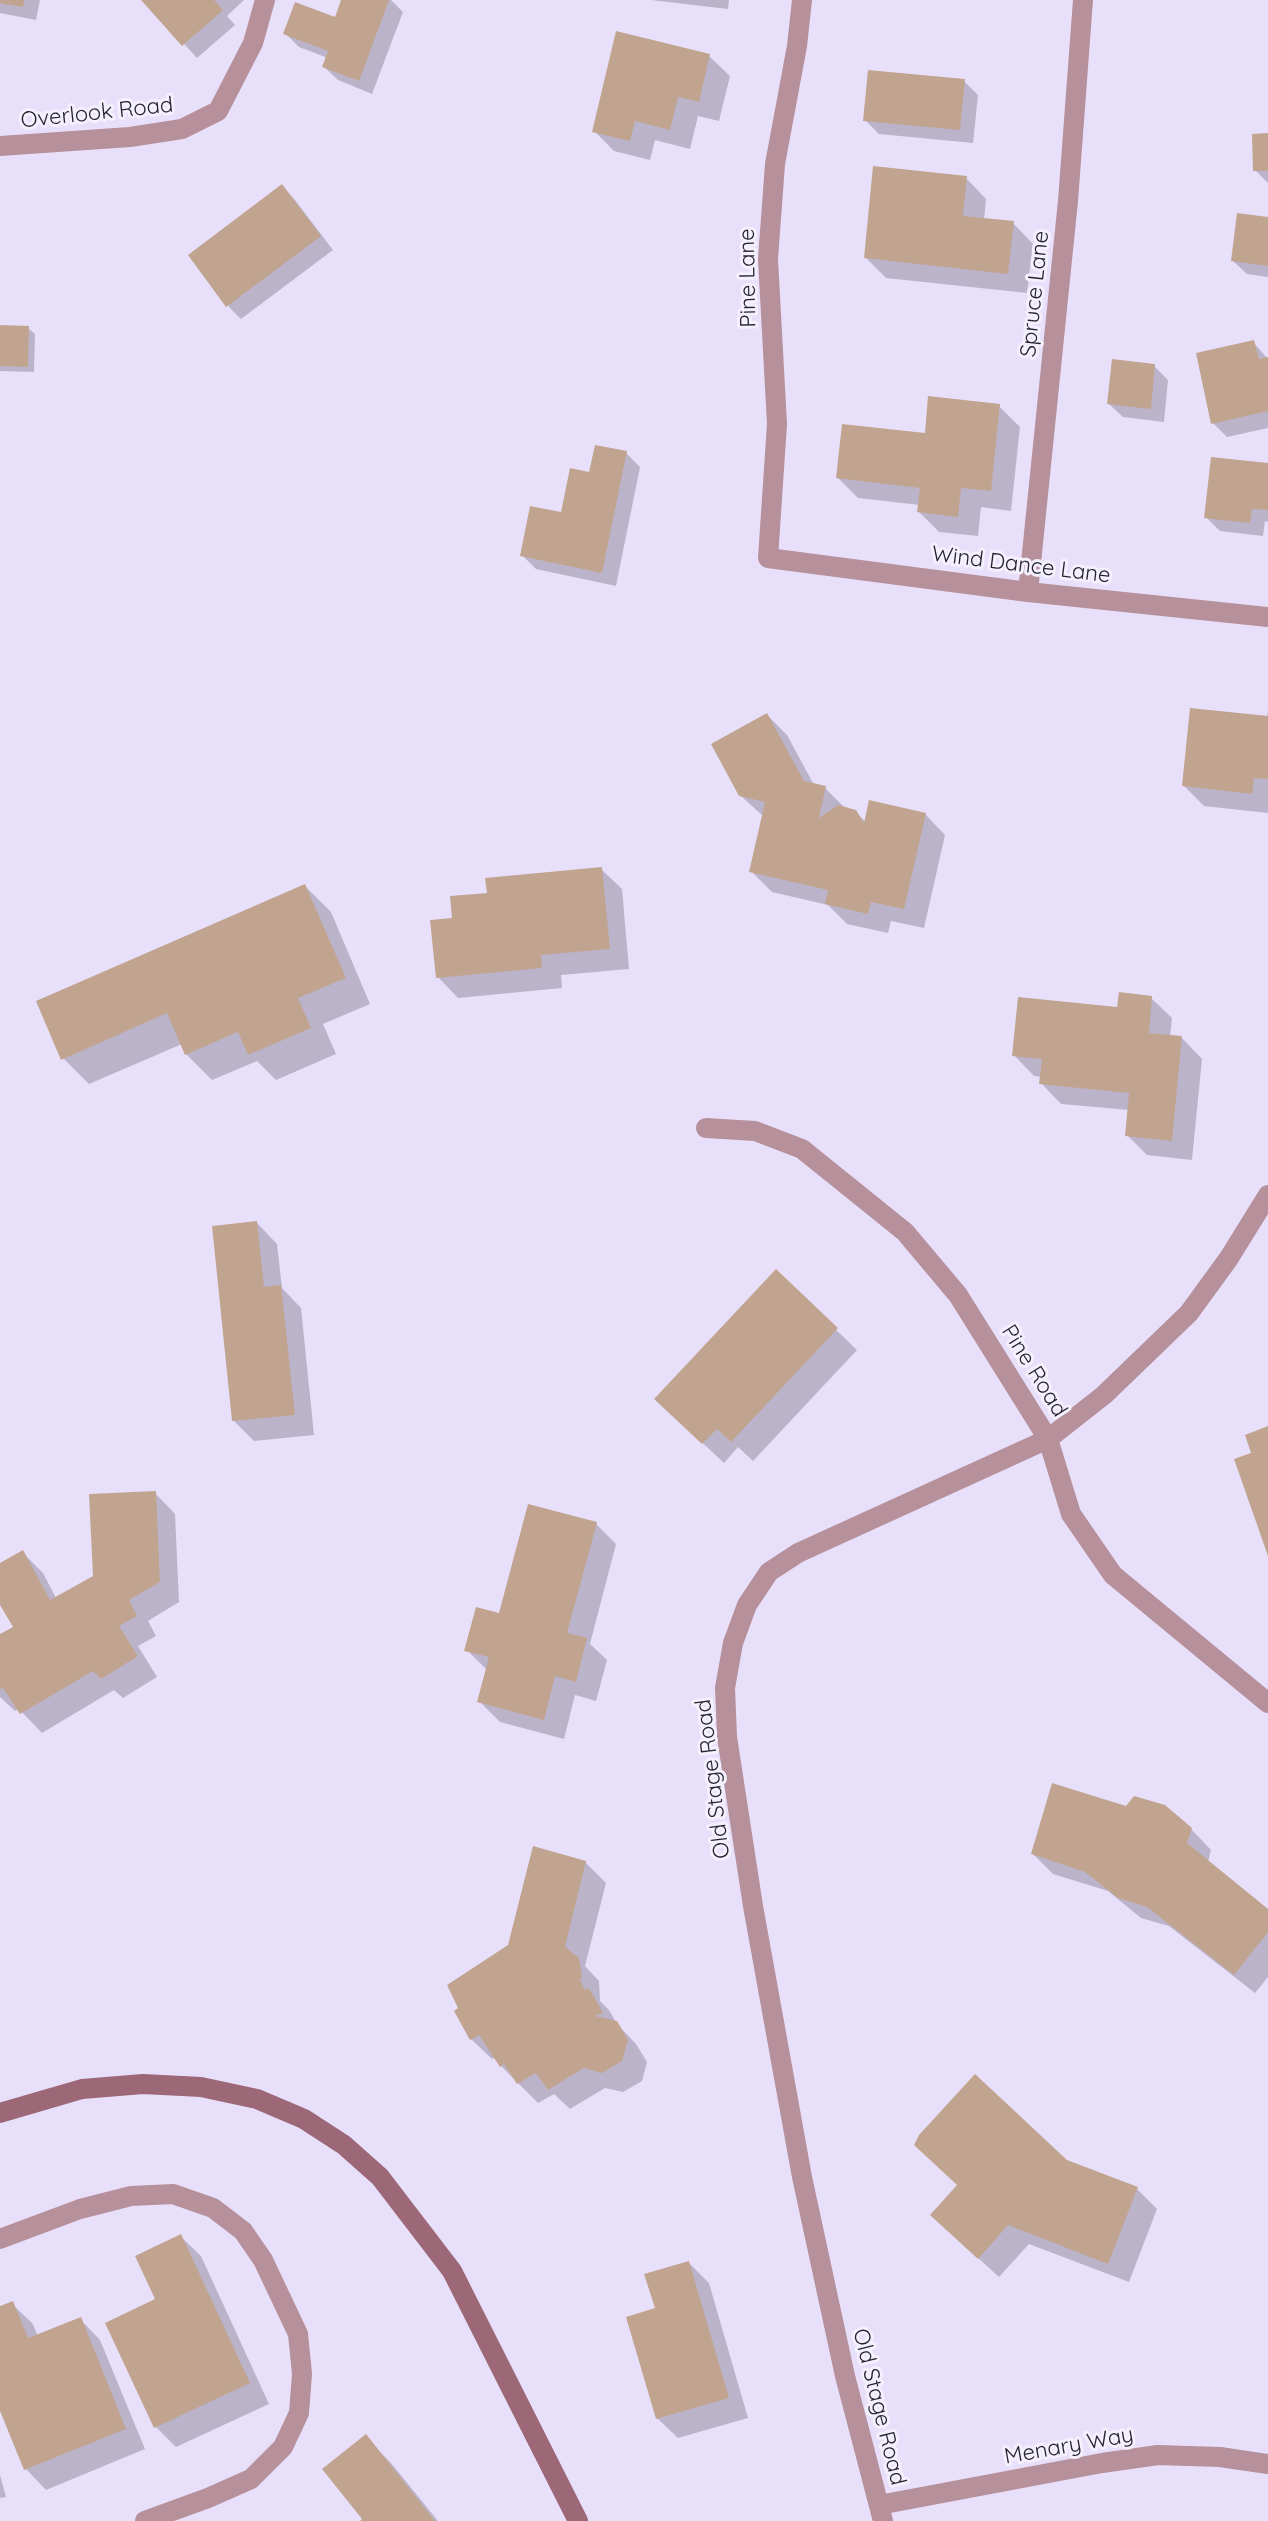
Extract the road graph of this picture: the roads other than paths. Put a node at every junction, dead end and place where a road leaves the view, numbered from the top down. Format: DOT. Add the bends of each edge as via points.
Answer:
graph roads {
  1 [pos="265,0"];
  2 [pos="802,0"];
  3 [pos="1083,0"];
  4 [pos="0,146"];
  5 [pos="768,558"];
  6 [pos="1028,592"];
  7 [pos="1268,617"];
  8 [pos="706,1128"];
  9 [pos="1268,1195"];
  10 [pos="1048,1439"];
  11 [pos="1268,1703"];
  12 [pos="0,2113"];
  13 [pos="0,2239"];
  14 [pos="1268,2464"];
  15 [pos="881,2513"];
  16 [pos="145,2521"];
  17 [pos="578,2521"];
  1 -- 4 [label="street, Overlook Road" via="253,43 218,111 182,129"];
  2 -- 5 [label="street, Pine Lane" via="775,164 768,259 777,424"];
  3 -- 6 [label="street, Spruce Lane"];
  5 -- 6 [label="street, Wind Dance Lane"];
  6 -- 7 [label="street, Wind Dance Lane"];
  8 -- 10 [label="street, Pine Road" via="755,1131 802,1149 905,1232 958,1295"];
  9 -- 10 [label="street, Old Stage Road" via="1189,1313 1104,1395"];
  10 -- 11 [label="street, Pine Road" via="1071,1514 1113,1575"];
  10 -- 15 [label="street, Old Stage Road" via="798,1553 769,1572 747,1605 725,1688 737,1806 802,2177"];
  12 -- 17 [label="street" via="82,2089 201,2087 257,2099 304,2119 344,2145 380,2177 452,2271"];
  13 -- 16 [label="street" via="80,2209 131,2196 173,2194 213,2208 243,2231 263,2260 298,2334 299,2413 283,2447 251,2479"];
  14 -- 15 [label="street, Menary Way" via="1158,2455"];
}
